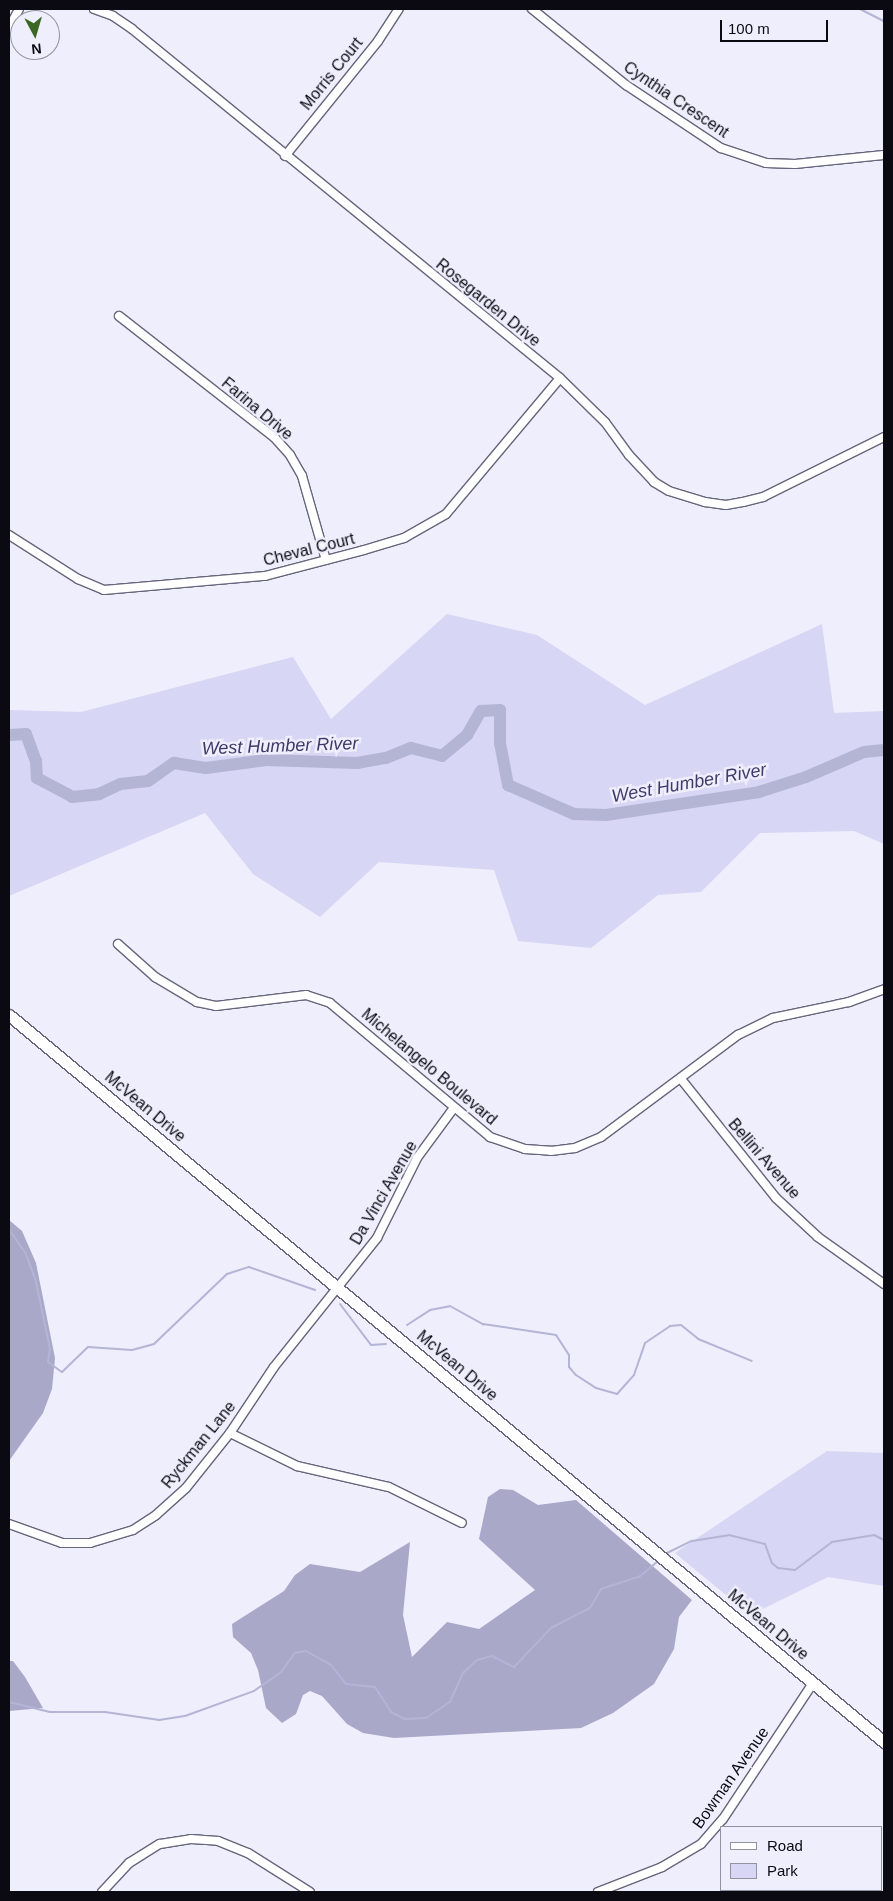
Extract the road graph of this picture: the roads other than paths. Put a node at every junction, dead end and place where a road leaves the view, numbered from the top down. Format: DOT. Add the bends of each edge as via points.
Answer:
graph roads {
  1 [pos="19,9"];
  2 [pos="94,9"];
  3 [pos="399,9"];
  4 [pos="532,9"];
  5 [pos="9,28"];
  6 [pos="884,155"];
  7 [pos="285,156"];
  8 [pos="119,316"];
  9 [pos="560,378"];
  10 [pos="884,437"];
  11 [pos="9,535"];
  12 [pos="326,560"];
  13 [pos="118,944"];
  14 [pos="884,989"];
  15 [pos="9,1015"];
  16 [pos="681,1079"];
  17 [pos="453,1109"];
  18 [pos="884,1284"];
  19 [pos="339,1289"];
  20 [pos="230,1434"];
  21 [pos="462,1523"];
  22 [pos="9,1524"];
  23 [pos="813,1683"];
  24 [pos="884,1742"];
  25 [pos="102,1892"];
  26 [pos="310,1892"];
  27 [pos="598,1892"];
  1 -- 5 [label="street"];
  2 -- 7 [label="street, Rosegarden Drive" via="113,16 132,29"];
  3 -- 7 [label="street, Morris Court" via="378,41"];
  4 -- 6 [label="street, Cynthia Crescent" via="626,85 721,148 766,163 795,164"];
  7 -- 9 [label="street, Rosegarden Drive"];
  8 -- 12 [label="street, Farina Drive" via="274,437 290,455 302,476"];
  9 -- 10 [label="street, Rosegarden Drive" via="605,422 654,482 677,495 699,501 726,504 763,497"];
  9 -- 12 [label="street, Cheval Court" via="446,514 404,538"];
  11 -- 12 [label="street, Cheval Court" via="78,579 104,590 265,576"];
  13 -- 17 [label="street, Michelangelo Boulevard" via="155,978 197,1002 216,1006 306,995 330,1003"];
  14 -- 16 [label="street, Michelangelo Boulevard" via="849,1002 773,1018 738,1035"];
  15 -- 19 [label="main road, McVean Drive"];
  16 -- 17 [label="street, Michelangelo Boulevard" via="600,1137 575,1148 551,1151 525,1149 500,1142"];
  16 -- 18 [label="street, Bellini Avenue" via="776,1198 818,1237"];
  17 -- 19 [label="street, Da Vinci Avenue" via="417,1158 377,1238"];
  19 -- 20 [label="street, Ryckman Lane" via="274,1367"];
  19 -- 23 [label="main road, McVean Drive"];
  20 -- 21 [label="street" via="298,1466 389,1487"];
  20 -- 22 [label="street, Ryckman Lane" via="186,1488 156,1516 133,1530 90,1543 62,1543"];
  23 -- 24 [label="main road, McVean Drive"];
  23 -- 27 [label="street, Bowman Avenue" via="723,1819 700,1844 662,1867"];
  25 -- 26 [label="street" via="129,1863 160,1844 191,1840 218,1841 248,1853"];
}
